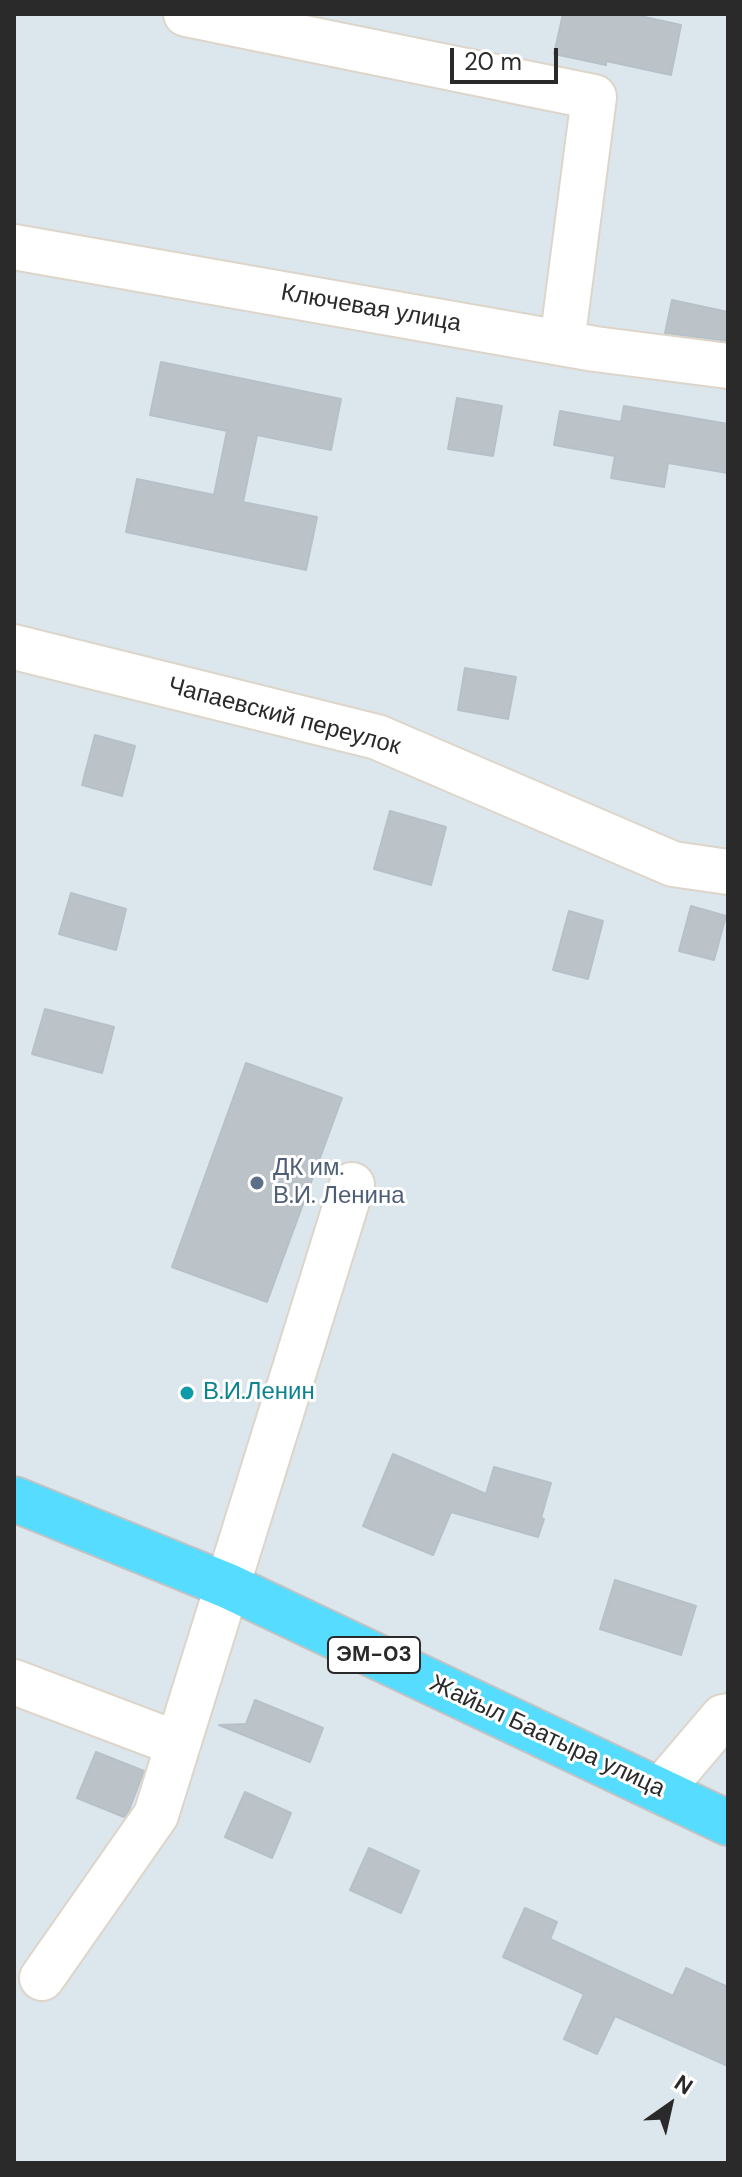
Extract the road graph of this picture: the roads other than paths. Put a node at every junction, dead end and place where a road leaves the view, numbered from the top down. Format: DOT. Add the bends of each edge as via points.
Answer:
graph roads {
  1 [pos="186,14"];
  2 [pos="14,247"];
  3 [pos="562,343"];
  4 [pos="728,366"];
  5 [pos="14,647"];
  6 [pos="728,872"];
  7 [pos="352,1185"];
  8 [pos="14,1499"];
  9 [pos="228,1586"];
  10 [pos="14,1682"];
  11 [pos="728,1716"];
  12 [pos="178,1744"];
  13 [pos="660,1791"];
  14 [pos="728,1823"];
  15 [pos="42,1978"];
  1 -- 3 [label="street" via="594,97"];
  2 -- 3 [label="street, Ключевая улица"];
  3 -- 4 [label="street, Ключевая улица"];
  5 -- 6 [label="street, Чапаевский переулок" via="377,737 673,864"];
  7 -- 9 [label="street"];
  8 -- 9 [label="highway, Жайыл Баатыра улица / ЭМ-03"];
  9 -- 12 [label="street"];
  9 -- 13 [label="highway, Жайыл Баатыра улица / ЭМ-03"];
  10 -- 12 [label="street"];
  11 -- 13 [label="street"];
  12 -- 15 [label="street" via="156,1815"];
  13 -- 14 [label="highway, Жайыл Баатыра улица / ЭМ-03"];
}
